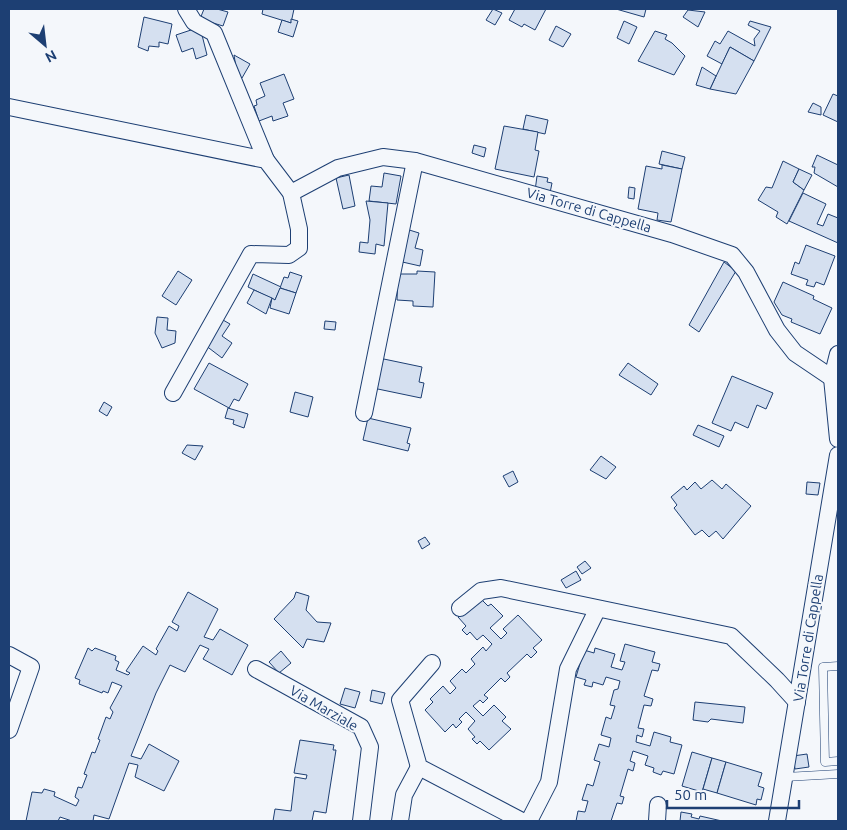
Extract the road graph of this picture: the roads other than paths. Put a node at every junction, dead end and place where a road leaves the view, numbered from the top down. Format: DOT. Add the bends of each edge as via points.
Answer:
graph roads {
  1 [pos="186,9"];
  2 [pos="9,107"];
  3 [pos="266,160"];
  4 [pos="415,161"];
  5 [pos="291,193"];
  6 [pos="838,354"];
  7 [pos="832,378"];
  8 [pos="173,393"];
  9 [pos="364,413"];
  10 [pos="838,439"];
  11 [pos="838,455"];
  12 [pos="460,608"];
  13 [pos="597,610"];
  14 [pos="9,656"];
  15 [pos="432,663"];
  16 [pos="838,666"];
  17 [pos="256,669"];
  18 [pos="797,702"];
  19 [pos="9,730"];
  20 [pos="838,761"];
  21 [pos="419,767"];
  22 [pos="838,774"];
  23 [pos="785,777"];
  24 [pos="361,821"];
  25 [pos="400,821"];
  26 [pos="522,821"];
  27 [pos="529,821"];
  28 [pos="778,821"];
  1 -- 3 [label="street" via="194,22 214,33"];
  2 -- 3 [label="street"];
  3 -- 5 [label="street"];
  4 -- 5 [label="street, Via Torre di Cappella" via="384,157 338,168"];
  4 -- 7 [label="street, Via Torre di Cappella" via="672,234 732,255 746,272 783,338 796,353"];
  4 -- 9 [label="street"];
  5 -- 8 [label="street" via="299,229 299,248 289,256 251,254"];
  6 -- 7 [label="street"];
  7 -- 10 [label="street"];
  11 -- 18 [label="street, Via Torre di Cappella"];
  12 -- 13 [label="street" via="481,592 501,588"];
  13 -- 18 [label="street" via="731,636"];
  13 -- 27 [label="street" via="568,669 549,782"];
  14 -- 19 [label="street" via="31,667"];
  15 -- 21 [label="street" via="400,700"];
  16 -- 20 [label="lane" via="823,667 825,762"];
  17 -- 24 [label="street, Via Marziale" via="361,727 370,747"];
  18 -- 23 [label="street, Via Torre di Cappella"];
  21 -- 25 [label="street" via="404,795"];
  21 -- 26 [label="street"];
  22 -- 23 [label="lane"];
  23 -- 28 [label="street, Via Torre di Cappella"];
}
